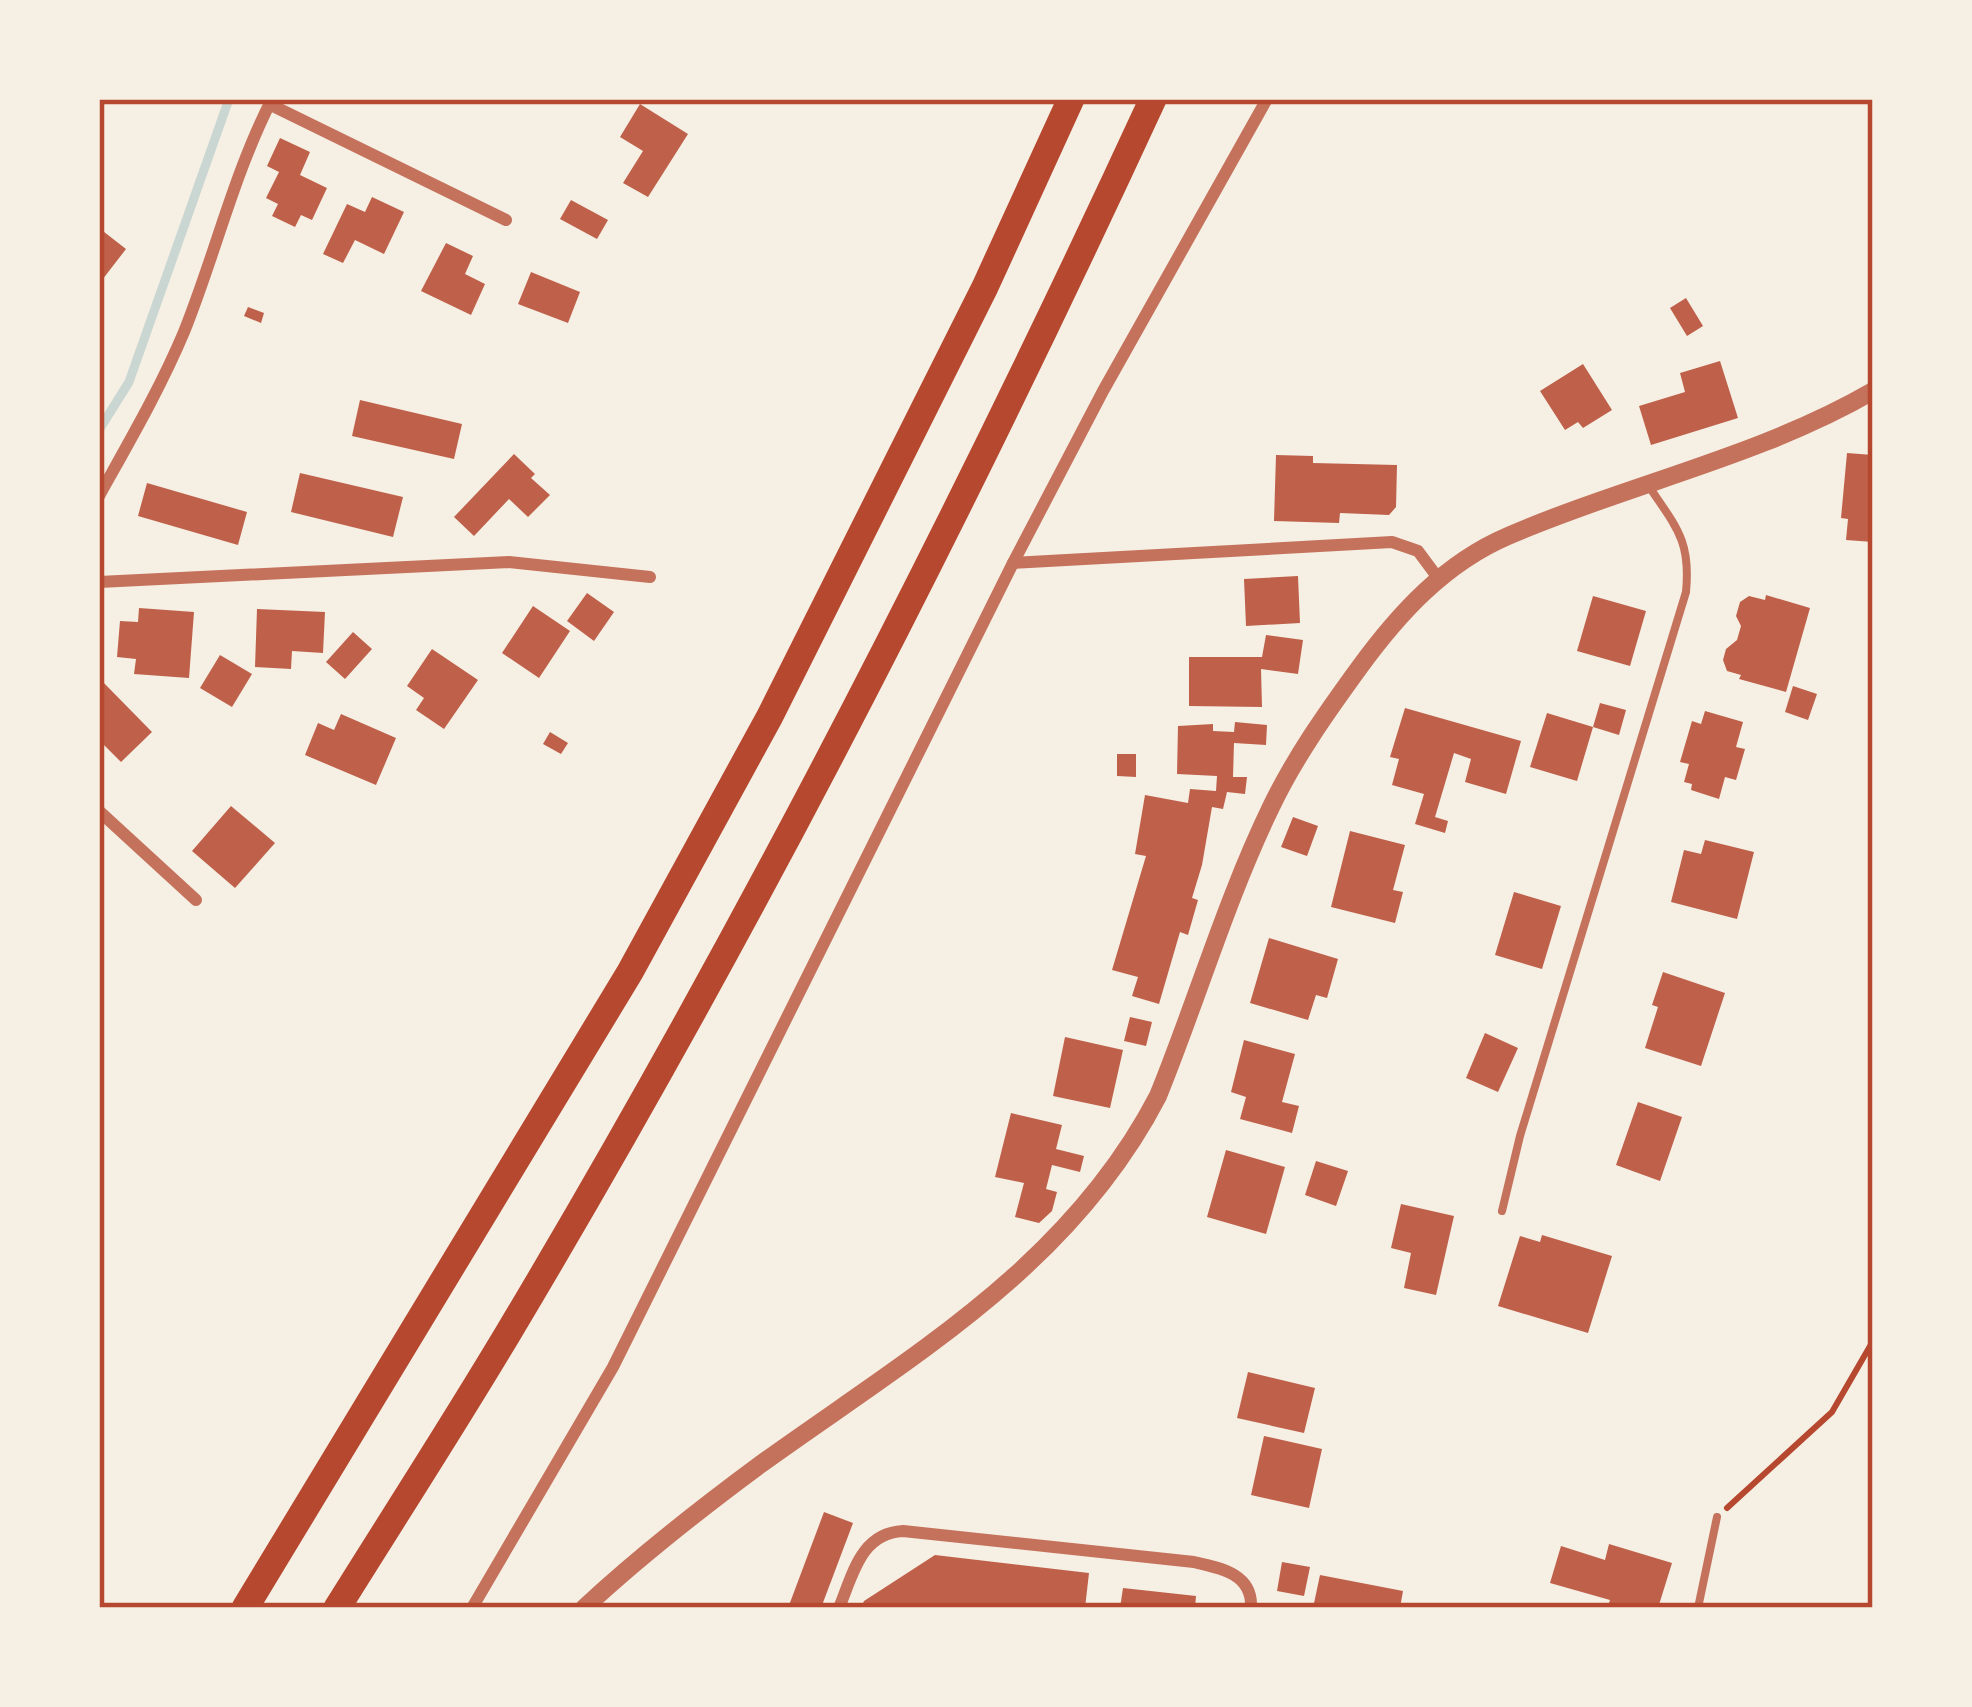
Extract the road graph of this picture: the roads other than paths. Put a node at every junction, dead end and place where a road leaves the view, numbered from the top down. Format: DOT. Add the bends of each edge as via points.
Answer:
graph roads {
  1 [pos="1071,99"];
  2 [pos="1153,99"];
  3 [pos="1267,99"];
  4 [pos="271,101"];
  5 [pos="506,220"];
  6 [pos="1873,391"];
  7 [pos="1647,484"];
  8 [pos="99,496"];
  9 [pos="1013,563"];
  10 [pos="650,577"];
  11 [pos="1438,578"];
  12 [pos="99,582"];
  13 [pos="99,811"];
  14 [pos="196,900"];
  15 [pos="1502,1211"];
  16 [pos="1717,1517"];
  17 [pos="245,1608"];
  18 [pos="338,1608"];
  19 [pos="472,1608"];
  20 [pos="584,1608"];
  21 [pos="839,1608"];
  22 [pos="1251,1608"];
  23 [pos="1698,1608"];
  1 -- 17 [label="highway" via="781,694 630,971"];
  2 -- 18 [label="highway" via="835,748 521,1310"];
  3 -- 9 [label="street"];
  4 -- 5 [label="street"];
  4 -- 8 [label="street" via="184,332"];
  6 -- 7 [label="street" via="1785,435"];
  7 -- 11 [label="street" via="1508,536"];
  7 -- 15 [label="lane" via="1681,535 1686,592"];
  9 -- 11 [label="street" via="1377,542 1418,551"];
  9 -- 19 [label="street" via="613,1367"];
  10 -- 12 [label="street" via="509,562"];
  11 -- 20 [label="street" via="1371,651 1298,756 1250,852 1158,1096 1077,1215 984,1304 761,1464"];
  13 -- 14 [label="street"];
  16 -- 23 [label="lane"];
  21 -- 22 [label="street" via="865,1550 888,1532 1194,1562 1237,1575"];
}
